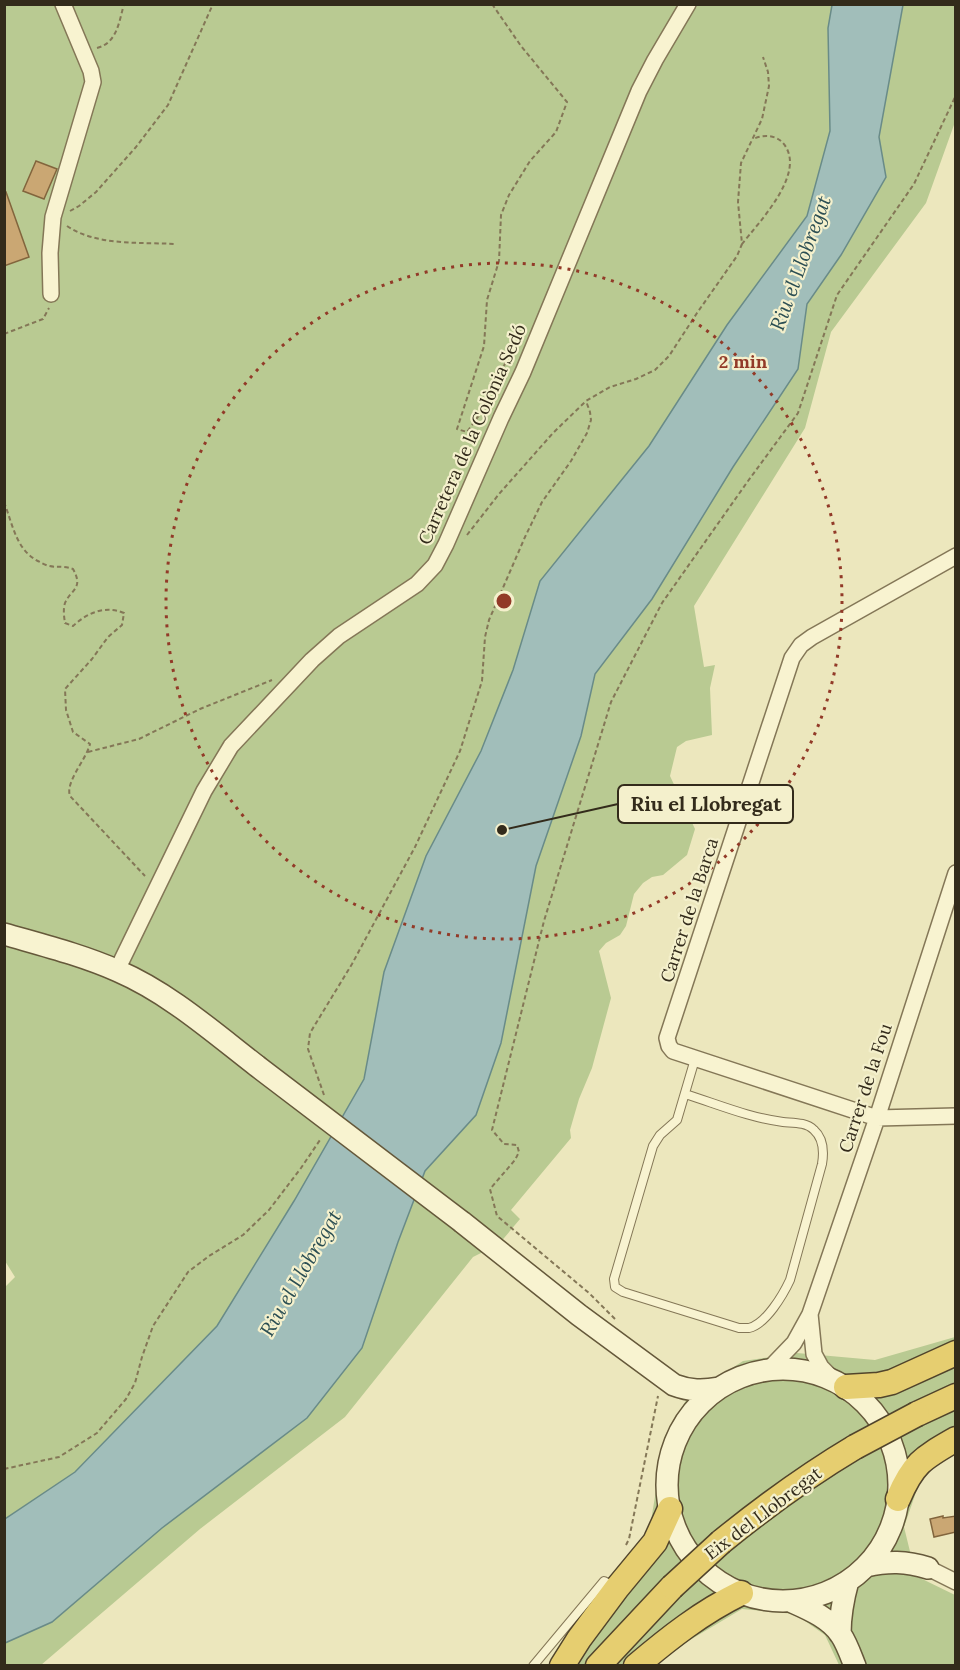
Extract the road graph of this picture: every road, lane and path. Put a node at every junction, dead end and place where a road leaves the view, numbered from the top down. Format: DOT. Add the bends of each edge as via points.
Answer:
graph roads {
  1 [pos="63,4"];
  2 [pos="124,4"];
  3 [pos="213,4"];
  4 [pos="492,4"];
  5 [pos="688,4"];
  6 [pos="82,50"];
  7 [pos="763,57"];
  8 [pos="956,95"];
  9 [pos="753,139"];
  10 [pos="53,217"];
  11 [pos="175,244"];
  12 [pos="742,244"];
  13 [pos="51,294"];
  14 [pos="4,334"];
  15 [pos="538,335"];
  16 [pos="586,400"];
  17 [pos="4,502"];
  18 [pos="465,536"];
  19 [pos="956,556"];
  20 [pos="275,679"];
  21 [pos="88,752"];
  22 [pos="956,873"];
  23 [pos="157,889"];
  24 [pos="948,915"];
  25 [pos="4,934"];
  26 [pos="117,970"];
  27 [pos="695,1059"];
  28 [pos="685,1094"];
  29 [pos="326,1099"];
  30 [pos="956,1116"];
  31 [pos="877,1118"];
  32 [pos="320,1140"];
  33 [pos="810,1314"];
  34 [pos="620,1323"];
  35 [pos="956,1353"];
  36 [pos="769,1369"];
  37 [pos="662,1377"];
  38 [pos="840,1383"];
  39 [pos="719,1388"];
  40 [pos="956,1396"];
  41 [pos="682,1428"];
  42 [pos="956,1438"];
  43 [pos="4,1469"];
  44 [pos="670,1509"];
  45 [pos="896,1510"];
  46 [pos="624,1548"];
  47 [pos="866,1566"];
  48 [pos="928,1568"];
  49 [pos="848,1581"];
  50 [pos="956,1582"];
  51 [pos="617,1588"];
  52 [pos="741,1593"];
  53 [pos="790,1601"];
  54 [pos="840,1634"];
  55 [pos="533,1665"];
  56 [pos="562,1665"];
  57 [pos="598,1665"];
  58 [pos="636,1665"];
  59 [pos="855,1665"];
  1 -- 6 [label="street"];
  2 -- 6 [label="path" via="110,42"];
  3 -- 10 [label="path" via="168,105 96,192 79,206"];
  4 -- 15 [label="path" via="567,102 556,132 530,161 501,214 499,261 487,300 484,346 457,429 467,432 487,404 516,339"];
  5 -- 15 [label="street, Carretera de la Colònia Sedó" via="639,91"];
  6 -- 10 [label="street" via="93,82"];
  7 -- 9 [label="path" via="769,86"];
  8 -- 34 [label="path" via="914,184 837,295 798,413 662,603 611,702 544,921 492,1130 504,1144 517,1145 519,1152 490,1189 497,1216"];
  9 -- 12 [label="path" via="743,156 740,172"];
  9 -- 12 [label="path" via="768,136 781,141 787,150 788,168 779,196"];
  10 -- 11 [label="path" via="73,230 97,238"];
  10 -- 13 [label="street"];
  12 -- 16 [label="path" via="669,356 655,370"];
  13 -- 14 [label="path" via="44,319"];
  15 -- 23 [label="street, Carretera de la Colònia Sedó" via="435,565 417,584 339,636 231,746 204,791"];
  16 -- 18 [label="path"];
  16 -- 29 [label="path" via="591,420 587,433 542,502 489,620 482,681 460,751 416,847 310,1033 308,1049"];
  17 -- 21 [label="path" via="24,552 48,567 73,569 76,589 65,604 65,623 73,626 99,610 124,613 122,625 65,689 72,732 90,744"];
  19 -- 27 [label="street, Carrer de la Barca" via="812,637 792,658 667,1038 673,1051"];
  20 -- 21 [label="path" via="139,739"];
  21 -- 23 [label="path" via="70,783 70,796"];
  22 -- 24 [label="street, Carrer de la Fou"];
  23 -- 26 [label="street, Carretera de la Colònia Sedó"];
  24 -- 31 [label="street, Carrer de la Fou"];
  25 -- 26 [label="main road"];
  26 -- 37 [label="main road, bridge" via="180,1007"];
  27 -- 28 [label="lane"];
  27 -- 31 [label="street, Carrer de la Barca"];
  28 -- 28 [label="lane" via="677,1120 653,1146 615,1287 739,1328 751,1328 783,1297 824,1152 814,1130 805,1124 769,1120"];
  30 -- 31 [label="street, Carrer de la Barca"];
  31 -- 33 [label="street, Carrer de la Fou"];
  32 -- 43 [label="path" via="269,1210 243,1235 188,1272 153,1326 126,1399 97,1433 59,1457"];
  33 -- 36 [label="street, Carrer de la Fou" via="794,1343"];
  33 -- 38 [label="street, Carrer de la Fou" via="814,1354 821,1367"];
  35 -- 38 [label="highway" via="892,1382"];
  36 -- 38 [label="main road" via="795,1369"];
  36 -- 39 [label="main road" via="734,1379"];
  37 -- 39 [label="main road" via="684,1389"];
  37 -- 41 [label="main road" via="678,1404"];
  37 -- 46 [label="path"];
  38 -- 45 [label="main road" via="867,1404 893,1448 899,1473"];
  39 -- 41 [label="main road"];
  40 -- 57 [label="highway, Eix del Llobregat, bridge" via="855,1447 777,1499 721,1542 672,1587"];
  41 -- 44 [label="main road" via="669,1467"];
  42 -- 45 [label="highway" via="930,1454 910,1473"];
  44 -- 51 [label="highway" via="656,1542"];
  44 -- 52 [label="main road" via="681,1539 700,1566"];
  45 -- 47 [label="main road" via="887,1537"];
  45 -- 48 [label="main road" via="903,1545"];
  47 -- 48 [label="main road" via="894,1561"];
  47 -- 49 [label="main road"];
  48 -- 50 [label="street"];
  49 -- 53 [label="main road" via="811,1598"];
  49 -- 54 [label="main road"];
  51 -- 55 [label="lane" via="604,1581"];
  51 -- 56 [label="highway"];
  52 -- 53 [label="main road" via="765,1600"];
  52 -- 58 [label="highway" via="713,1607"];
  53 -- 54 [label="main road" via="816,1613"];
  54 -- 59 [label="main road"];
}
